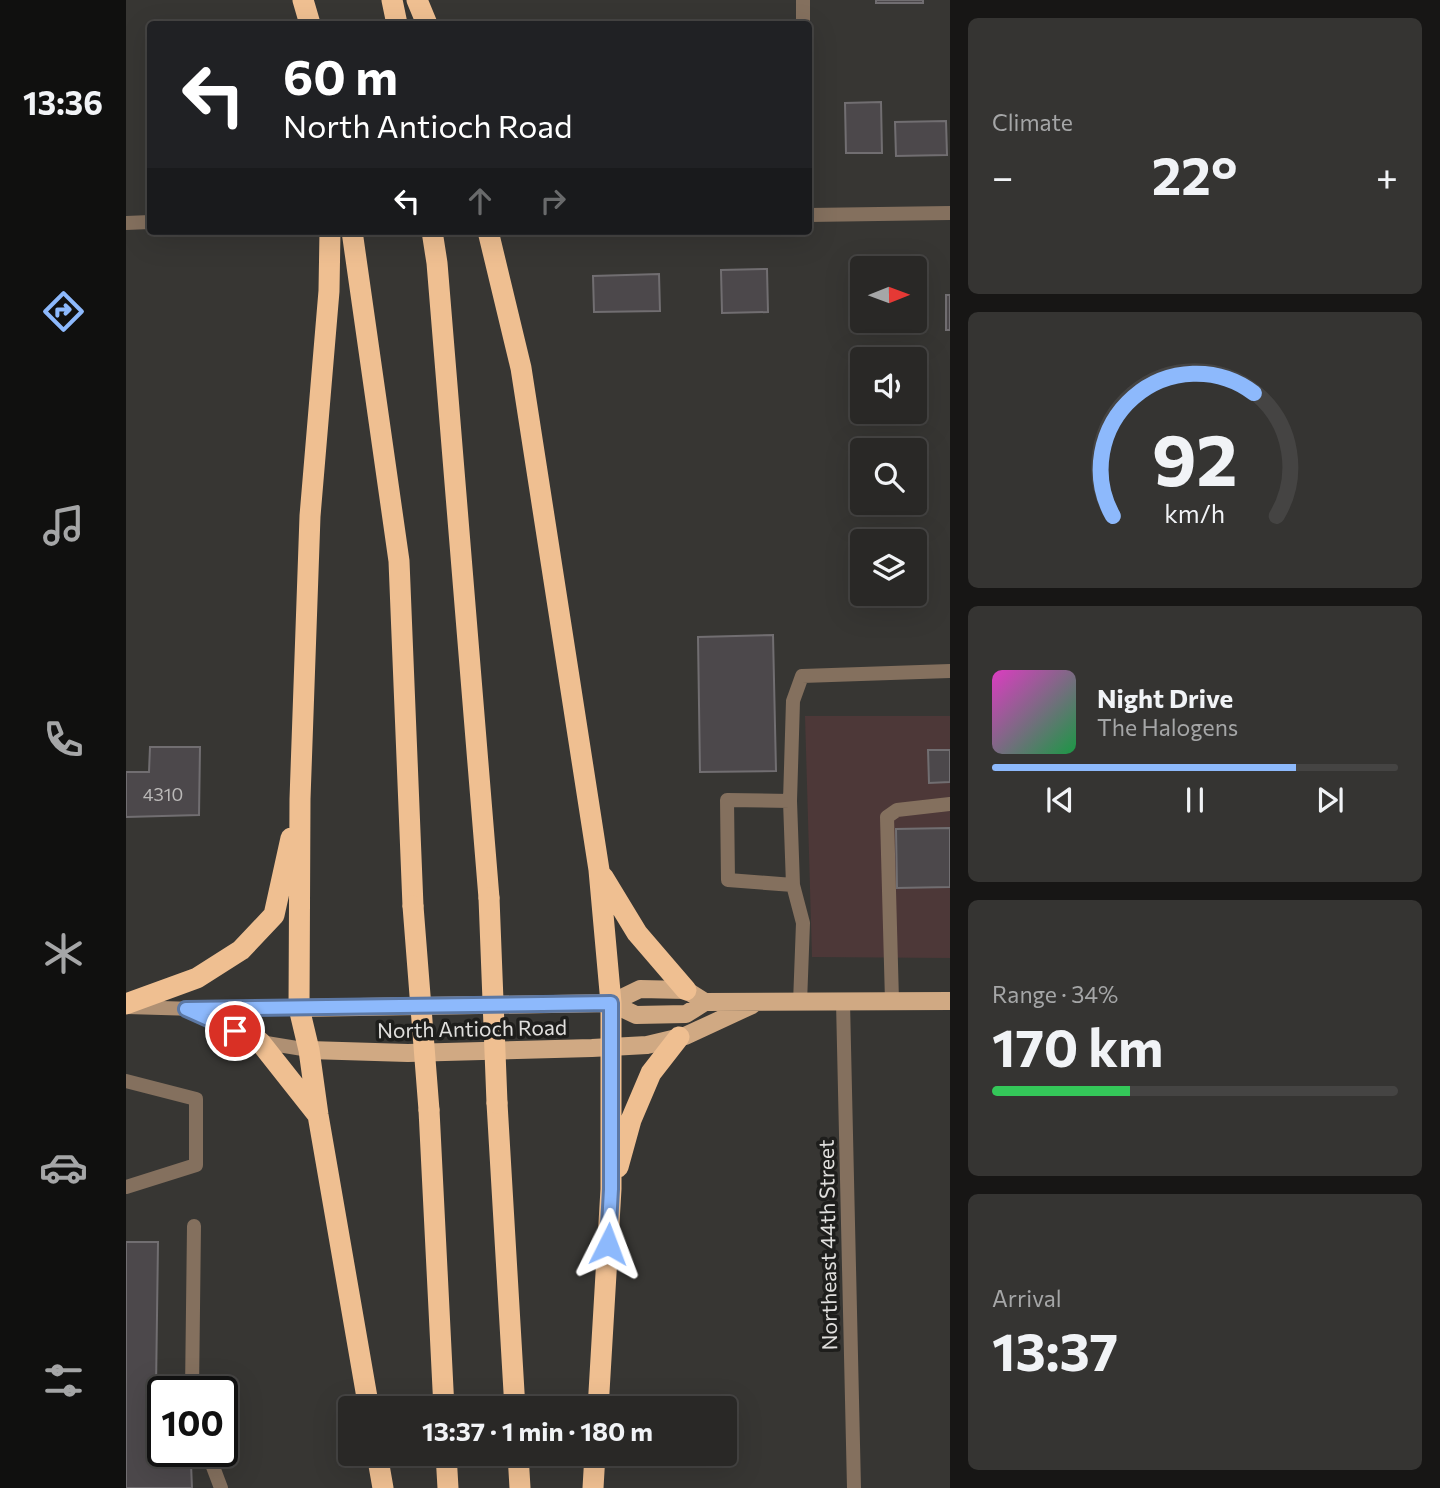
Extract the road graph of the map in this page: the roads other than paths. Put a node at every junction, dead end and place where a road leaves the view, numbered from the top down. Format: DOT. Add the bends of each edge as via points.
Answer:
graph roads {
  1 [pos="303,0"];
  2 [pos="392,0"];
  3 [pos="417,0"];
  4 [pos="803,0"];
  5 [pos="309,21"];
  6 [pos="396,21"];
  7 [pos="426,21"];
  8 [pos="803,21"];
  9 [pos="950,213"];
  10 [pos="812,215"];
  11 [pos="147,222"];
  12 [pos="126,223"];
  13 [pos="330,235"];
  14 [pos="353,235"];
  15 [pos="433,235"];
  16 [pos="489,235"];
  17 [pos="950,671"];
  18 [pos="300,799"];
  19 [pos="790,801"];
  20 [pos="950,804"];
  21 [pos="599,870"];
  22 [pos="793,886"];
  23 [pos="686,990"];
  24 [pos="892,1001"];
  25 [pos="950,1001"];
  26 [pos="705,1002"];
  27 [pos="758,1002"];
  28 [pos="843,1002"];
  29 [pos="611,1003"];
  30 [pos="800,1003"];
  31 [pos="126,1005"];
  32 [pos="299,1008"];
  33 [pos="186,1009"];
  34 [pos="679,1037"];
  35 [pos="260,1042"];
  36 [pos="611,1048"];
  37 [pos="309,1050"];
  38 [pos="126,1080"];
  39 [pos="318,1115"];
  40 [pos="126,1186"];
  41 [pos="611,1189"];
  42 [pos="194,1226"];
  43 [pos="192,1376"];
  44 [pos="367,1396"];
  45 [pos="443,1396"];
  46 [pos="514,1396"];
  47 [pos="599,1396"];
  48 [pos="379,1466"];
  49 [pos="447,1466"];
  50 [pos="519,1466"];
  51 [pos="594,1466"];
  52 [pos="213,1467"];
  53 [pos="221,1488"];
  54 [pos="383,1488"];
  55 [pos="448,1488"];
  56 [pos="520,1488"];
  57 [pos="593,1488"];
  58 [pos="853,1488"];
  1 -- 5 [label="highway"];
  2 -- 6 [label="highway"];
  3 -- 7 [label="highway"];
  4 -- 8 [label="street"];
  9 -- 10 [label="street"];
  11 -- 12 [label="street"];
  13 -- 18 [label="highway" via="310,516"];
  14 -- 45 [label="highway, bridge" via="399,561 413,906"];
  15 -- 46 [label="highway, bridge" via="489,898"];
  16 -- 21 [label="highway" via="521,368"];
  17 -- 19 [label="street" via="802,676 793,701"];
  18 -- 31 [label="highway" via="274,915 241,950 197,978"];
  18 -- 32 [label="highway"];
  19 -- 22 [label="street"];
  19 -- 22 [label="street" via="727,800 728,880"];
  20 -- 24 [label="street" via="897,810 887,817"];
  21 -- 23 [label="highway" via="637,933"];
  21 -- 29 [label="highway"];
  22 -- 30 [label="street" via="803,923"];
  23 -- 26 [label="main road"];
  23 -- 29 [label="main road, North Antioch Road" via="640,989"];
  24 -- 25 [label="main road, North Antioch Road"];
  24 -- 28 [label="main road, North Antioch Road"];
  26 -- 27 [label="main road, North Antioch Road"];
  26 -- 29 [label="main road, North Antioch Road" via="687,1014 636,1015"];
  27 -- 30 [label="main road, North Antioch Road"];
  27 -- 34 [label="main road, North Antioch Road"];
  28 -- 30 [label="main road, North Antioch Road"];
  28 -- 58 [label="street, Northeast 44th Street"];
  29 -- 32 [label="main road, North Antioch Road"];
  29 -- 36 [label="highway"];
  31 -- 33 [label="main road, North Antioch Road"];
  32 -- 33 [label="main road, North Antioch Road"];
  32 -- 37 [label="highway"];
  33 -- 35 [label="main road, North Antioch Road"];
  34 -- 36 [label="main road, North Antioch Road"];
  34 -- 41 [label="highway" via="651,1073 631,1120"];
  35 -- 37 [label="main road, North Antioch Road"];
  35 -- 39 [label="highway"];
  36 -- 37 [label="main road, North Antioch Road" via="408,1053"];
  36 -- 41 [label="highway"];
  37 -- 39 [label="highway"];
  38 -- 40 [label="street" via="196,1099 191,1131 196,1165"];
  39 -- 44 [label="highway"];
  41 -- 47 [label="highway"];
  42 -- 43 [label="street"];
  48 -- 54 [label="highway"];
  49 -- 55 [label="highway"];
  50 -- 56 [label="highway"];
  51 -- 57 [label="highway"];
  52 -- 53 [label="street"];
}
